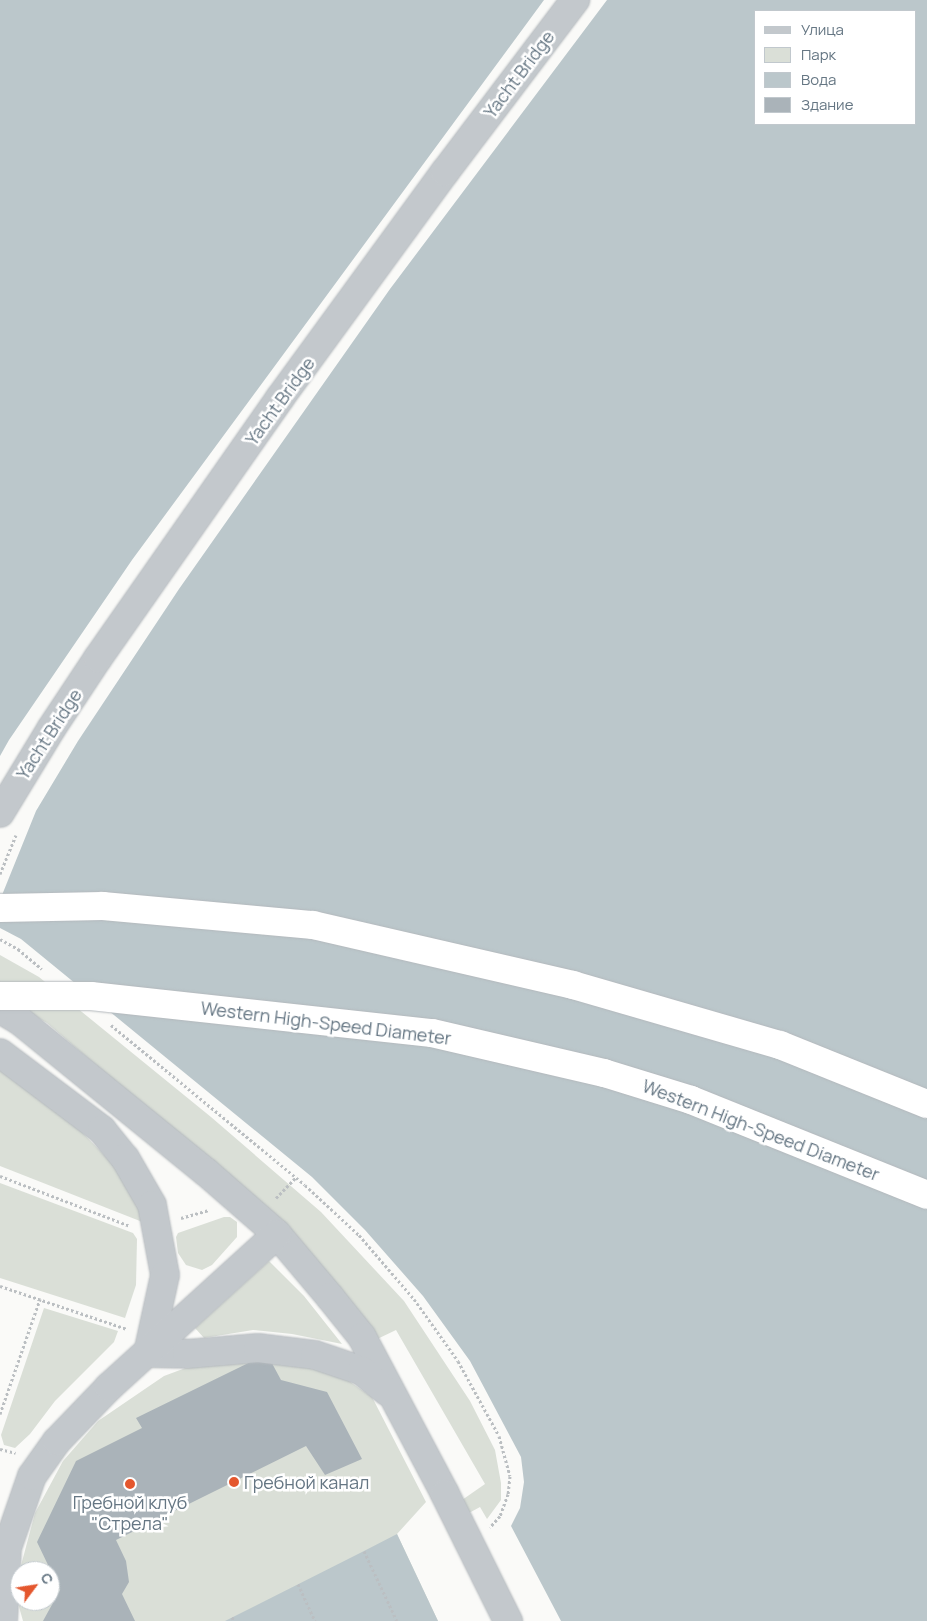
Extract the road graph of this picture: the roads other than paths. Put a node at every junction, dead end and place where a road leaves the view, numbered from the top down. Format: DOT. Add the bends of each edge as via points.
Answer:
graph roads {
  1 [pos="575,0"];
  2 [pos="0,813"];
  3 [pos="0,908"];
  4 [pos="0,996"];
  5 [pos="0,1009"];
  6 [pos="0,1053"];
  7 [pos="927,1104"];
  8 [pos="927,1195"];
  9 [pos="277,1234"];
  10 [pos="148,1353"];
  11 [pos="394,1397"];
  12 [pos="3,1621"];
  13 [pos="508,1621"];
  1 -- 2 [label="street, Yacht Bridge" via="280,398 98,658"];
  3 -- 7 [label="highway" via="103,906 313,925 573,985 780,1044"];
  4 -- 8 [label="highway, Western High-Speed Diameter, bridge" via="91,996 432,1033 604,1073 691,1100"];
  5 -- 9 [label="street" via="51,1046"];
  6 -- 10 [label="street" via="102,1130 125,1158 152,1205 165,1275"];
  9 -- 10 [label="street"];
  9 -- 11 [label="street" via="362,1337"];
  10 -- 11 [label="street" via="187,1354 258,1348 315,1355 362,1371"];
  10 -- 12 [label="street" via="80,1416 32,1476 7,1548"];
  11 -- 13 [label="street"];
}
